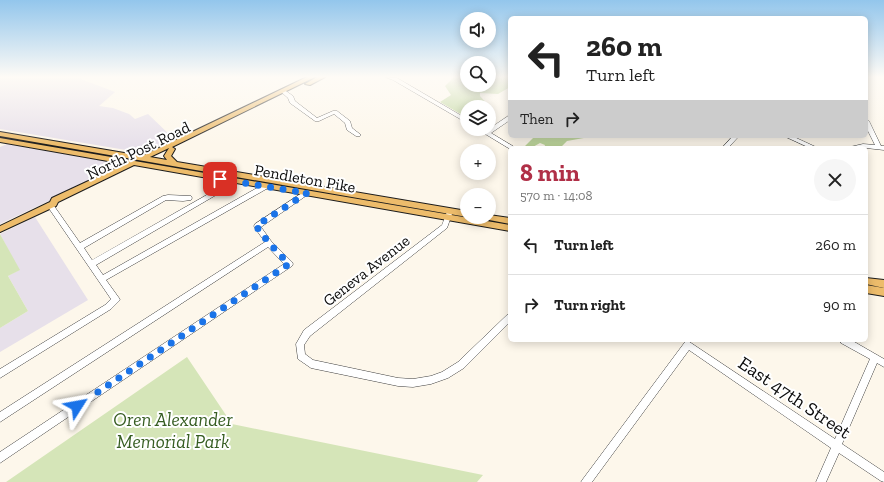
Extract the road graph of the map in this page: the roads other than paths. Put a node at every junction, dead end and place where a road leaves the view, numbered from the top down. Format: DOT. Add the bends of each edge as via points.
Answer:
graph roads {
  1 [pos="271,99"];
  2 [pos="272,99"];
  3 [pos="293,99"];
  4 [pos="430,99"];
  5 [pos="460,117"];
  6 [pos="508,118"];
  7 [pos="868,124"];
  8 [pos="496,127"];
  9 [pos="0,134"];
  10 [pos="358,135"];
  11 [pos="492,136"];
  12 [pos="734,138"];
  13 [pos="792,138"];
  14 [pos="0,140"];
  15 [pos="510,146"];
  16 [pos="727,146"];
  17 [pos="811,146"];
  18 [pos="868,146"];
  19 [pos="881,147"];
  20 [pos="172,150"];
  21 [pos="110,159"];
  22 [pos="150,160"];
  23 [pos="141,162"];
  24 [pos="131,164"];
  25 [pos="174,164"];
  26 [pos="111,173"];
  27 [pos="237,181"];
  28 [pos="266,186"];
  29 [pos="307,193"];
  30 [pos="189,198"];
  31 [pos="51,205"];
  32 [pos="449,214"];
  33 [pos="460,214"];
  34 [pos="496,219"];
  35 [pos="508,221"];
  36 [pos="508,228"];
  37 [pos="0,229"];
  38 [pos="269,243"];
  39 [pos="79,246"];
  40 [pos="91,264"];
  41 [pos="102,279"];
  42 [pos="868,281"];
  43 [pos="884,284"];
  44 [pos="868,289"];
  45 [pos="884,292"];
  46 [pos="508,319"];
  47 [pos="847,342"];
  48 [pos="875,358"];
  49 [pos="884,363"];
  50 [pos="0,374"];
  51 [pos="0,417"];
  52 [pos="836,446"];
  53 [pos="0,458"];
  54 [pos="884,478"];
  55 [pos="586,482"];
  56 [pos="821,482"];
  1 -- 23 [label="main road, North Post Road"];
  2 -- 20 [label="main road, North Post Road"];
  3 -- 10 [label="street" via="292,102 317,120 335,112 348,122 349,128"];
  4 -- 5 [label="street"];
  6 -- 8 [label="street"];
  7 -- 19 [label="street"];
  9 -- 23 [label="main road, Pendleton Pike"];
  11 -- 15 [label="street"];
  12 -- 16 [label="street"];
  13 -- 17 [label="street"];
  14 -- 21 [label="main road, Pendleton Pike"];
  18 -- 19 [label="street"];
  20 -- 22 [label="main road, North Post Road"];
  20 -- 25 [label="main road" via="167,157"];
  21 -- 24 [label="main road, Pendleton Pike"];
  21 -- 26 [label="main road" via="114,167"];
  22 -- 23 [label="main road, Pendleton Pike"];
  22 -- 25 [label="main road, Pendleton Pike"];
  23 -- 24 [label="main road, Pendleton Pike"];
  23 -- 27 [label="main road, Pendleton Pike"];
  23 -- 31 [label="main road, North Post Road" via="59,204"];
  24 -- 26 [label="main road, North Post Road"];
  25 -- 32 [label="main road, Pendleton Pike"];
  26 -- 31 [label="main road, North Post Road" via="55,200"];
  27 -- 28 [label="main road, Pendleton Pike"];
  27 -- 40 [label="street"];
  28 -- 29 [label="main road, Pendleton Pike"];
  28 -- 41 [label="street"];
  29 -- 32 [label="main road, Pendleton Pike"];
  29 -- 38 [label="street" via="256,226"];
  30 -- 39 [label="street" via="165,198"];
  31 -- 37 [label="main road, North Post Road"];
  31 -- 39 [label="street"];
  32 -- 33 [label="main road, Pendleton Pike"];
  32 -- 36 [label="main road, Pendleton Pike"];
  32 -- 46 [label="street, Geneva Avenue" via="445,226 307,333 300,350 304,359 311,364 398,382 425,382 449,373 461,365"];
  34 -- 35 [label="main road"];
  38 -- 51 [label="street"];
  38 -- 53 [label="street" via="289,264"];
  39 -- 40 [label="street"];
  40 -- 41 [label="street"];
  41 -- 50 [label="street" via="116,300"];
  42 -- 43 [label="main road"];
  44 -- 45 [label="main road"];
  47 -- 48 [label="street"];
  48 -- 49 [label="street"];
  48 -- 52 [label="street"];
  52 -- 54 [label="street, East 47th Street"];
  52 -- 55 [label="street, East 47th Street" via="688,345"];
  52 -- 56 [label="street"];
}
